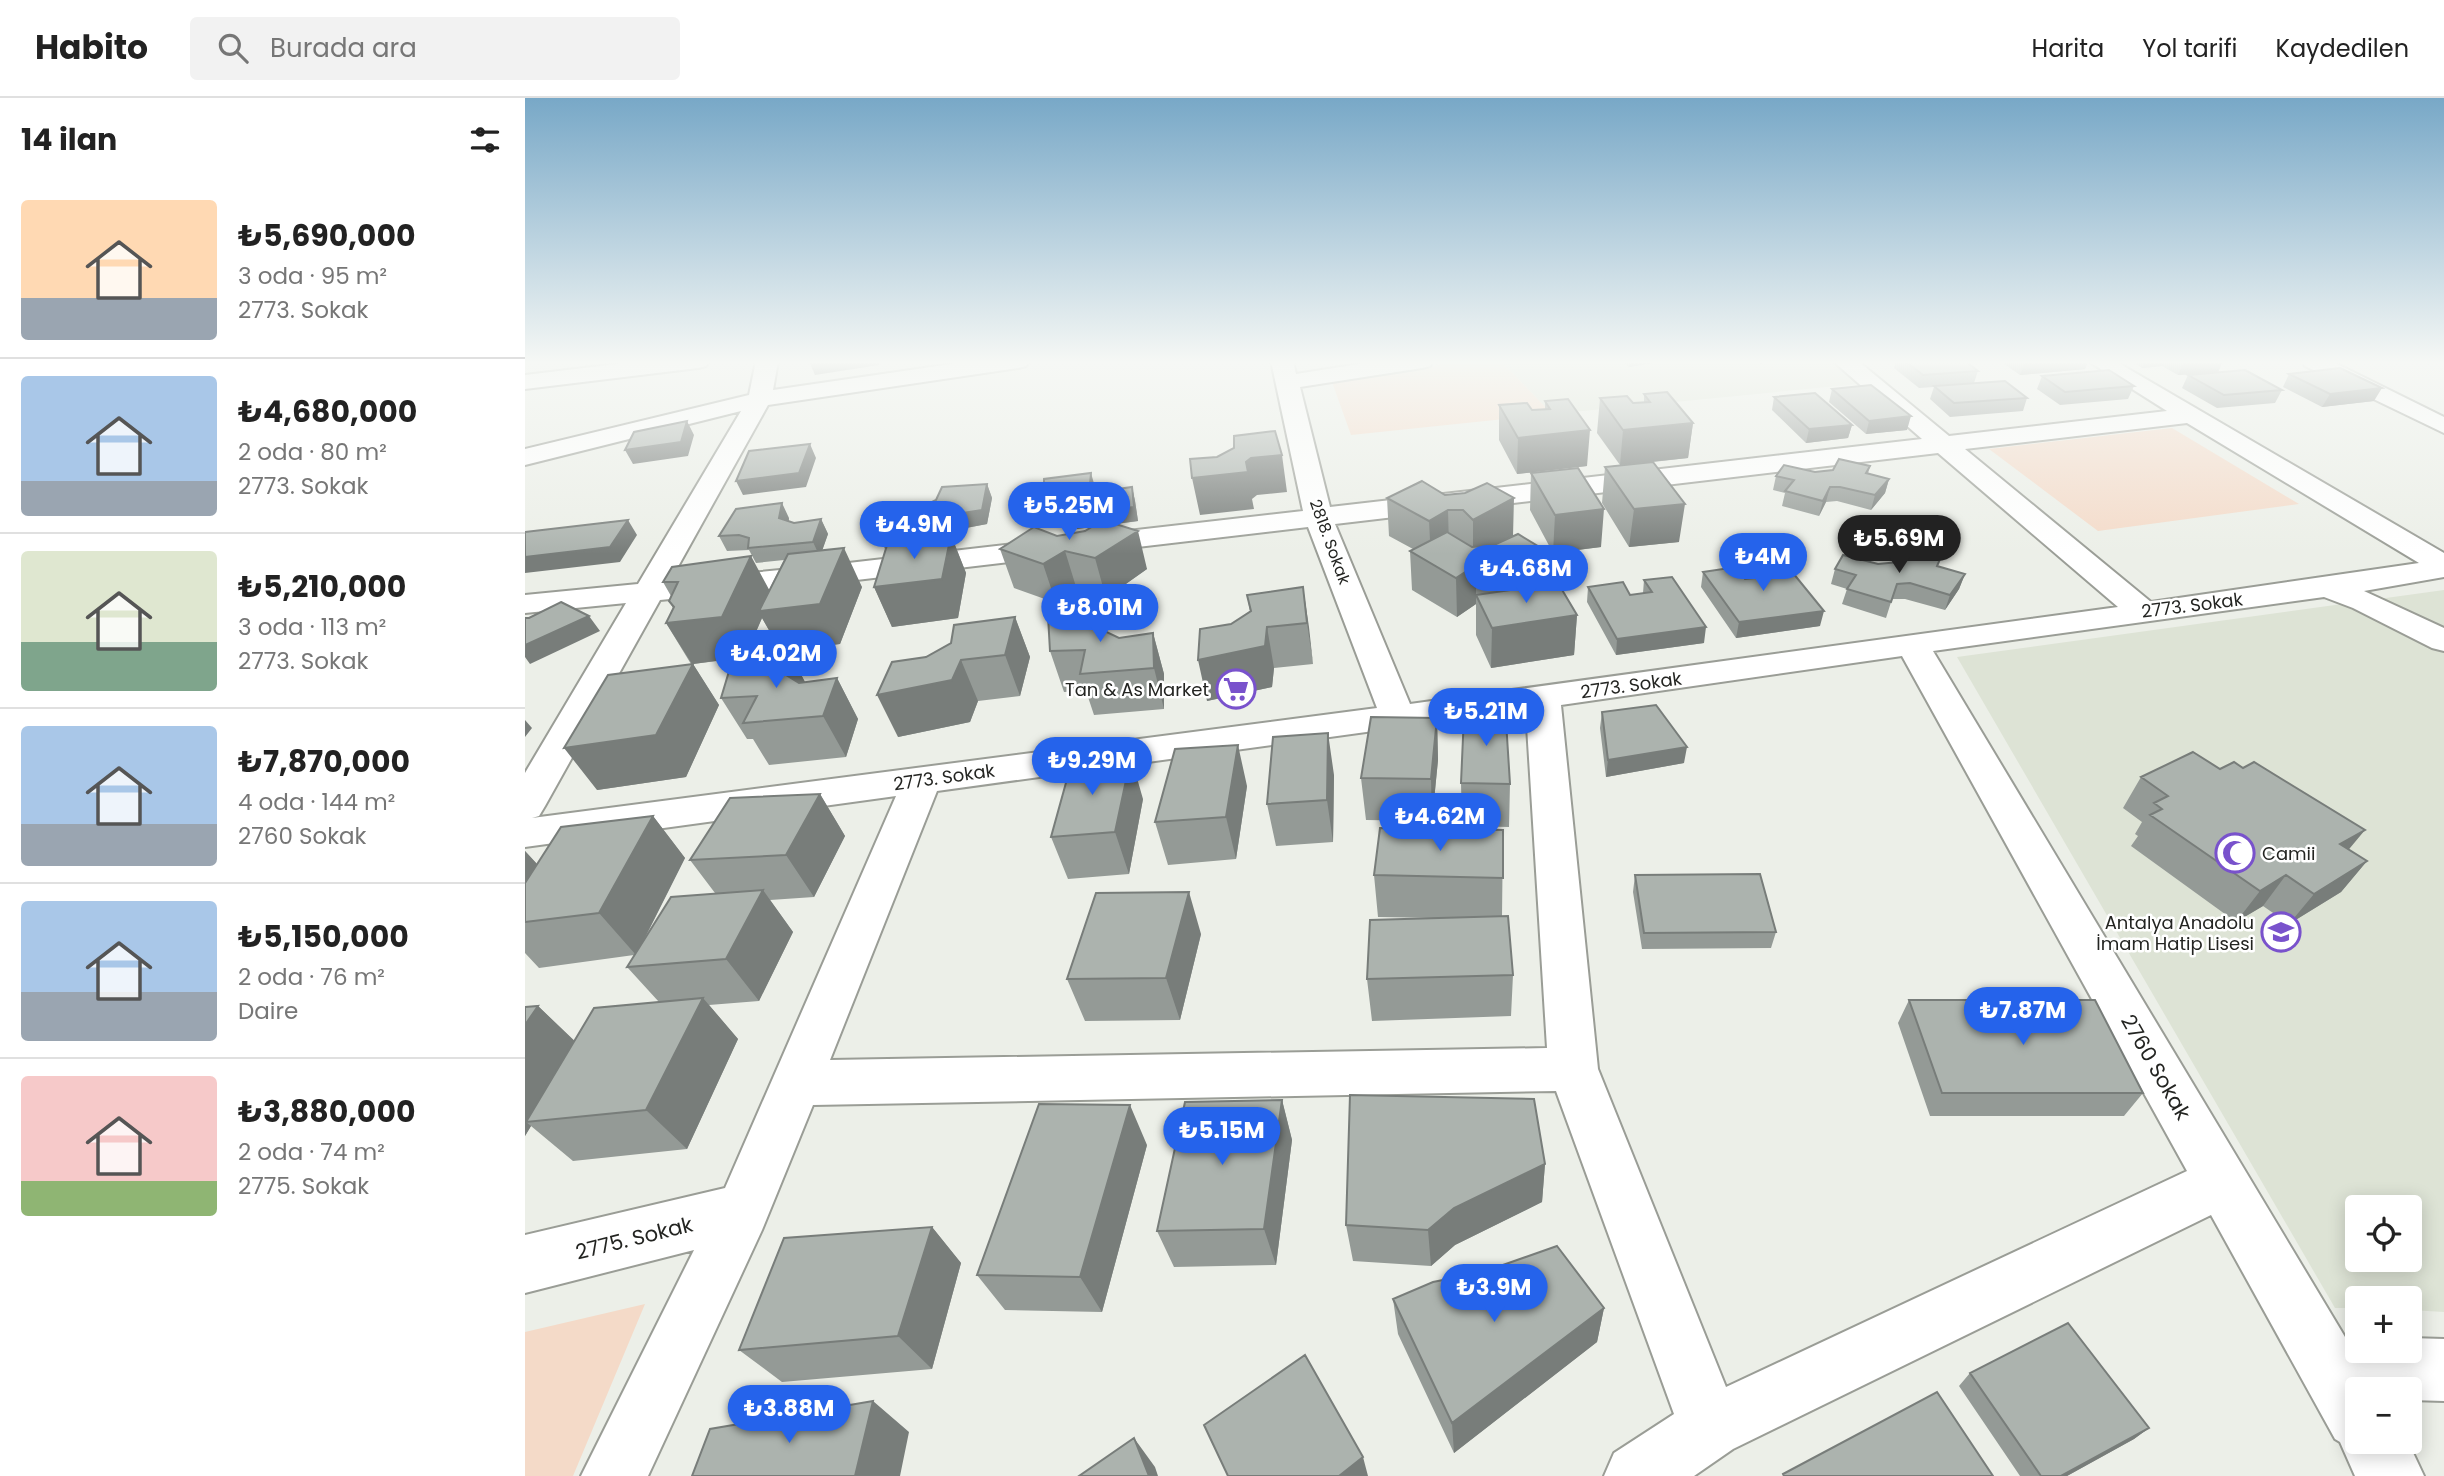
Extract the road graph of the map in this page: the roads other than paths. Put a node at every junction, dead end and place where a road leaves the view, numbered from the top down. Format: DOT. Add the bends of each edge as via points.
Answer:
graph roads {
  1 [pos="651,425"];
  2 [pos="744,425"];
  3 [pos="1297,425"];
  4 [pos="1921,425"];
  5 [pos="2110,425"];
  6 [pos="2204,425"];
  7 [pos="1945,445"];
  8 [pos="525,457"];
  9 [pos="1319,519"];
  10 [pos="2444,567"];
  11 [pos="2331,589"];
  12 [pos="649,593"];
  13 [pos="525,604"];
  14 [pos="2142,611"];
  15 [pos="2444,640"];
  16 [pos="1913,645"];
  17 [pos="1543,698"];
  18 [pos="1398,717"];
  19 [pos="923,779"];
  20 [pos="525,806"];
  21 [pos="525,833"];
  22 [pos="1573,1069"];
  23 [pos="797,1083"];
  24 [pos="2222,1182"];
  25 [pos="743,1211"];
  26 [pos="525,1264"];
  27 [pos="2444,1370"];
  28 [pos="2343,1392"];
  29 [pos="1711,1427"];
  30 [pos="2379,1454"];
  31 [pos="614,1476"];
  32 [pos="1637,1476"];
  33 [pos="2391,1476"];
  1 -- 8 [label="street"];
  2 -- 12 [label="street"];
  3 -- 9 [label="street, 2818. Sokak"];
  4 -- 7 [label="street"];
  5 -- 7 [label="street"];
  6 -- 10 [label="street"];
  7 -- 9 [label="street"];
  7 -- 14 [label="street"];
  9 -- 12 [label="street"];
  9 -- 18 [label="street, 2818. Sokak"];
  10 -- 11 [label="street, 2773. Sokak"];
  11 -- 14 [label="street, 2773. Sokak"];
  11 -- 15 [label="street"];
  12 -- 13 [label="street"];
  12 -- 20 [label="street"];
  14 -- 16 [label="street, 2773. Sokak"];
  16 -- 17 [label="street, 2773. Sokak"];
  16 -- 24 [label="street, 2760 Sokak"];
  17 -- 18 [label="street, 2773. Sokak"];
  17 -- 22 [label="street"];
  18 -- 19 [label="street, 2773. Sokak"];
  19 -- 21 [label="street, 2773. Sokak"];
  19 -- 23 [label="street"];
  22 -- 23 [label="street"];
  22 -- 29 [label="street"];
  23 -- 25 [label="street"];
  24 -- 28 [label="street, 2760 Sokak"];
  24 -- 29 [label="street"];
  25 -- 26 [label="street, 2775. Sokak"];
  25 -- 31 [label="street"];
  27 -- 28 [label="street"];
  29 -- 32 [label="street"];
  30 -- 33 [label="street"];
}
